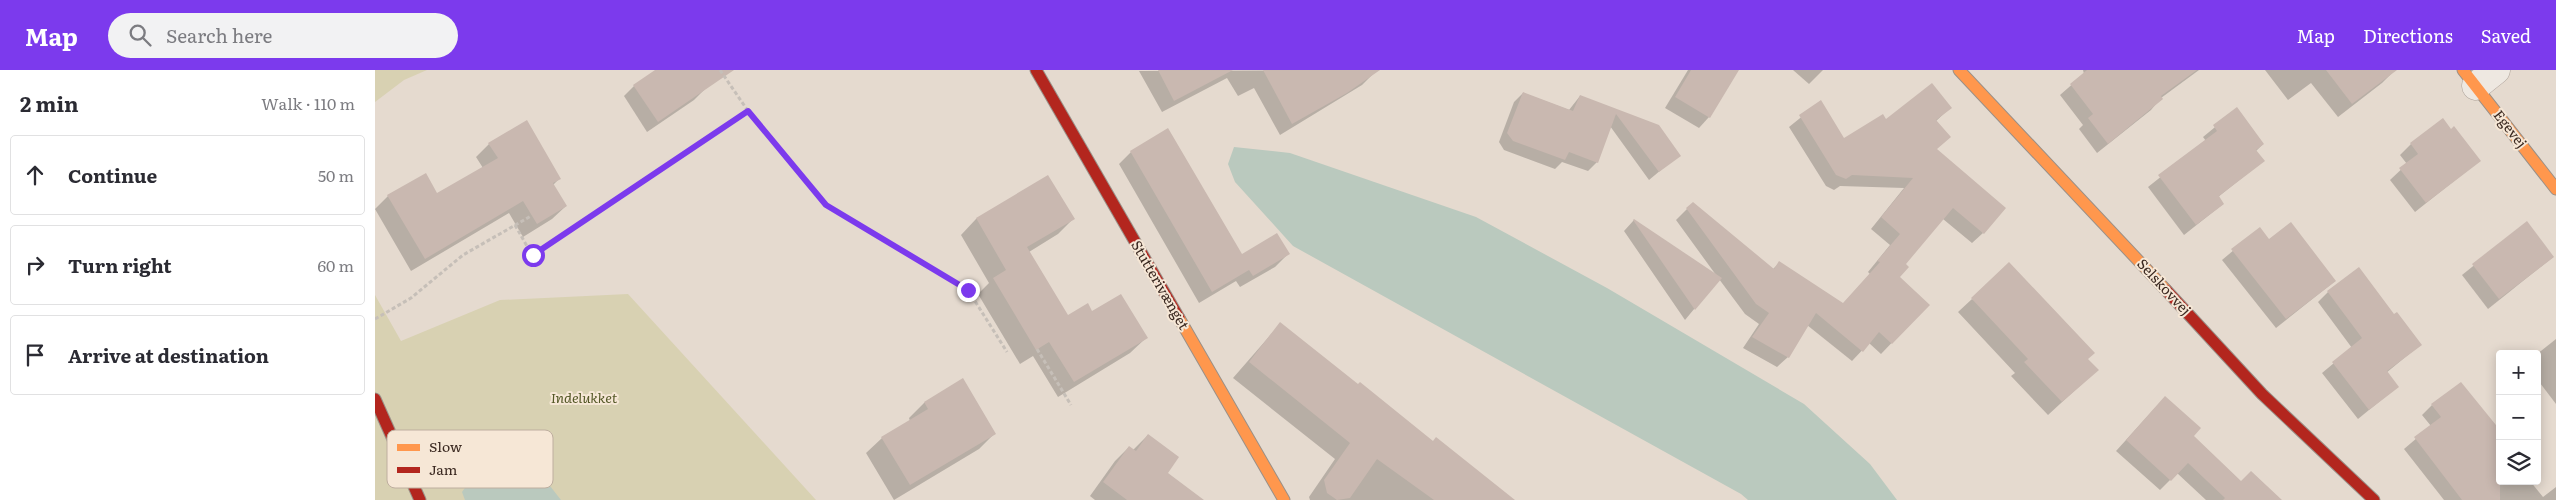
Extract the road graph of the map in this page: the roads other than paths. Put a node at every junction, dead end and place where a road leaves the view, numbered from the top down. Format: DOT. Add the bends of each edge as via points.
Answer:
graph roads {
  1 [pos="1036,70"];
  2 [pos="1959,70"];
  3 [pos="2478,75"];
  4 [pos="2556,189"];
  5 [pos="375,399"];
  6 [pos="389,430"];
  7 [pos="415,488"];
  8 [pos="420,500"];
  9 [pos="1284,500"];
  10 [pos="2374,500"];
  1 -- 9 [label="street, Stutterivænget"];
  2 -- 10 [label="street, Selskovvej" via="2262,394"];
  3 -- 4 [label="street, Egevej"];
  5 -- 6 [label="street"];
  7 -- 8 [label="street"];
}
